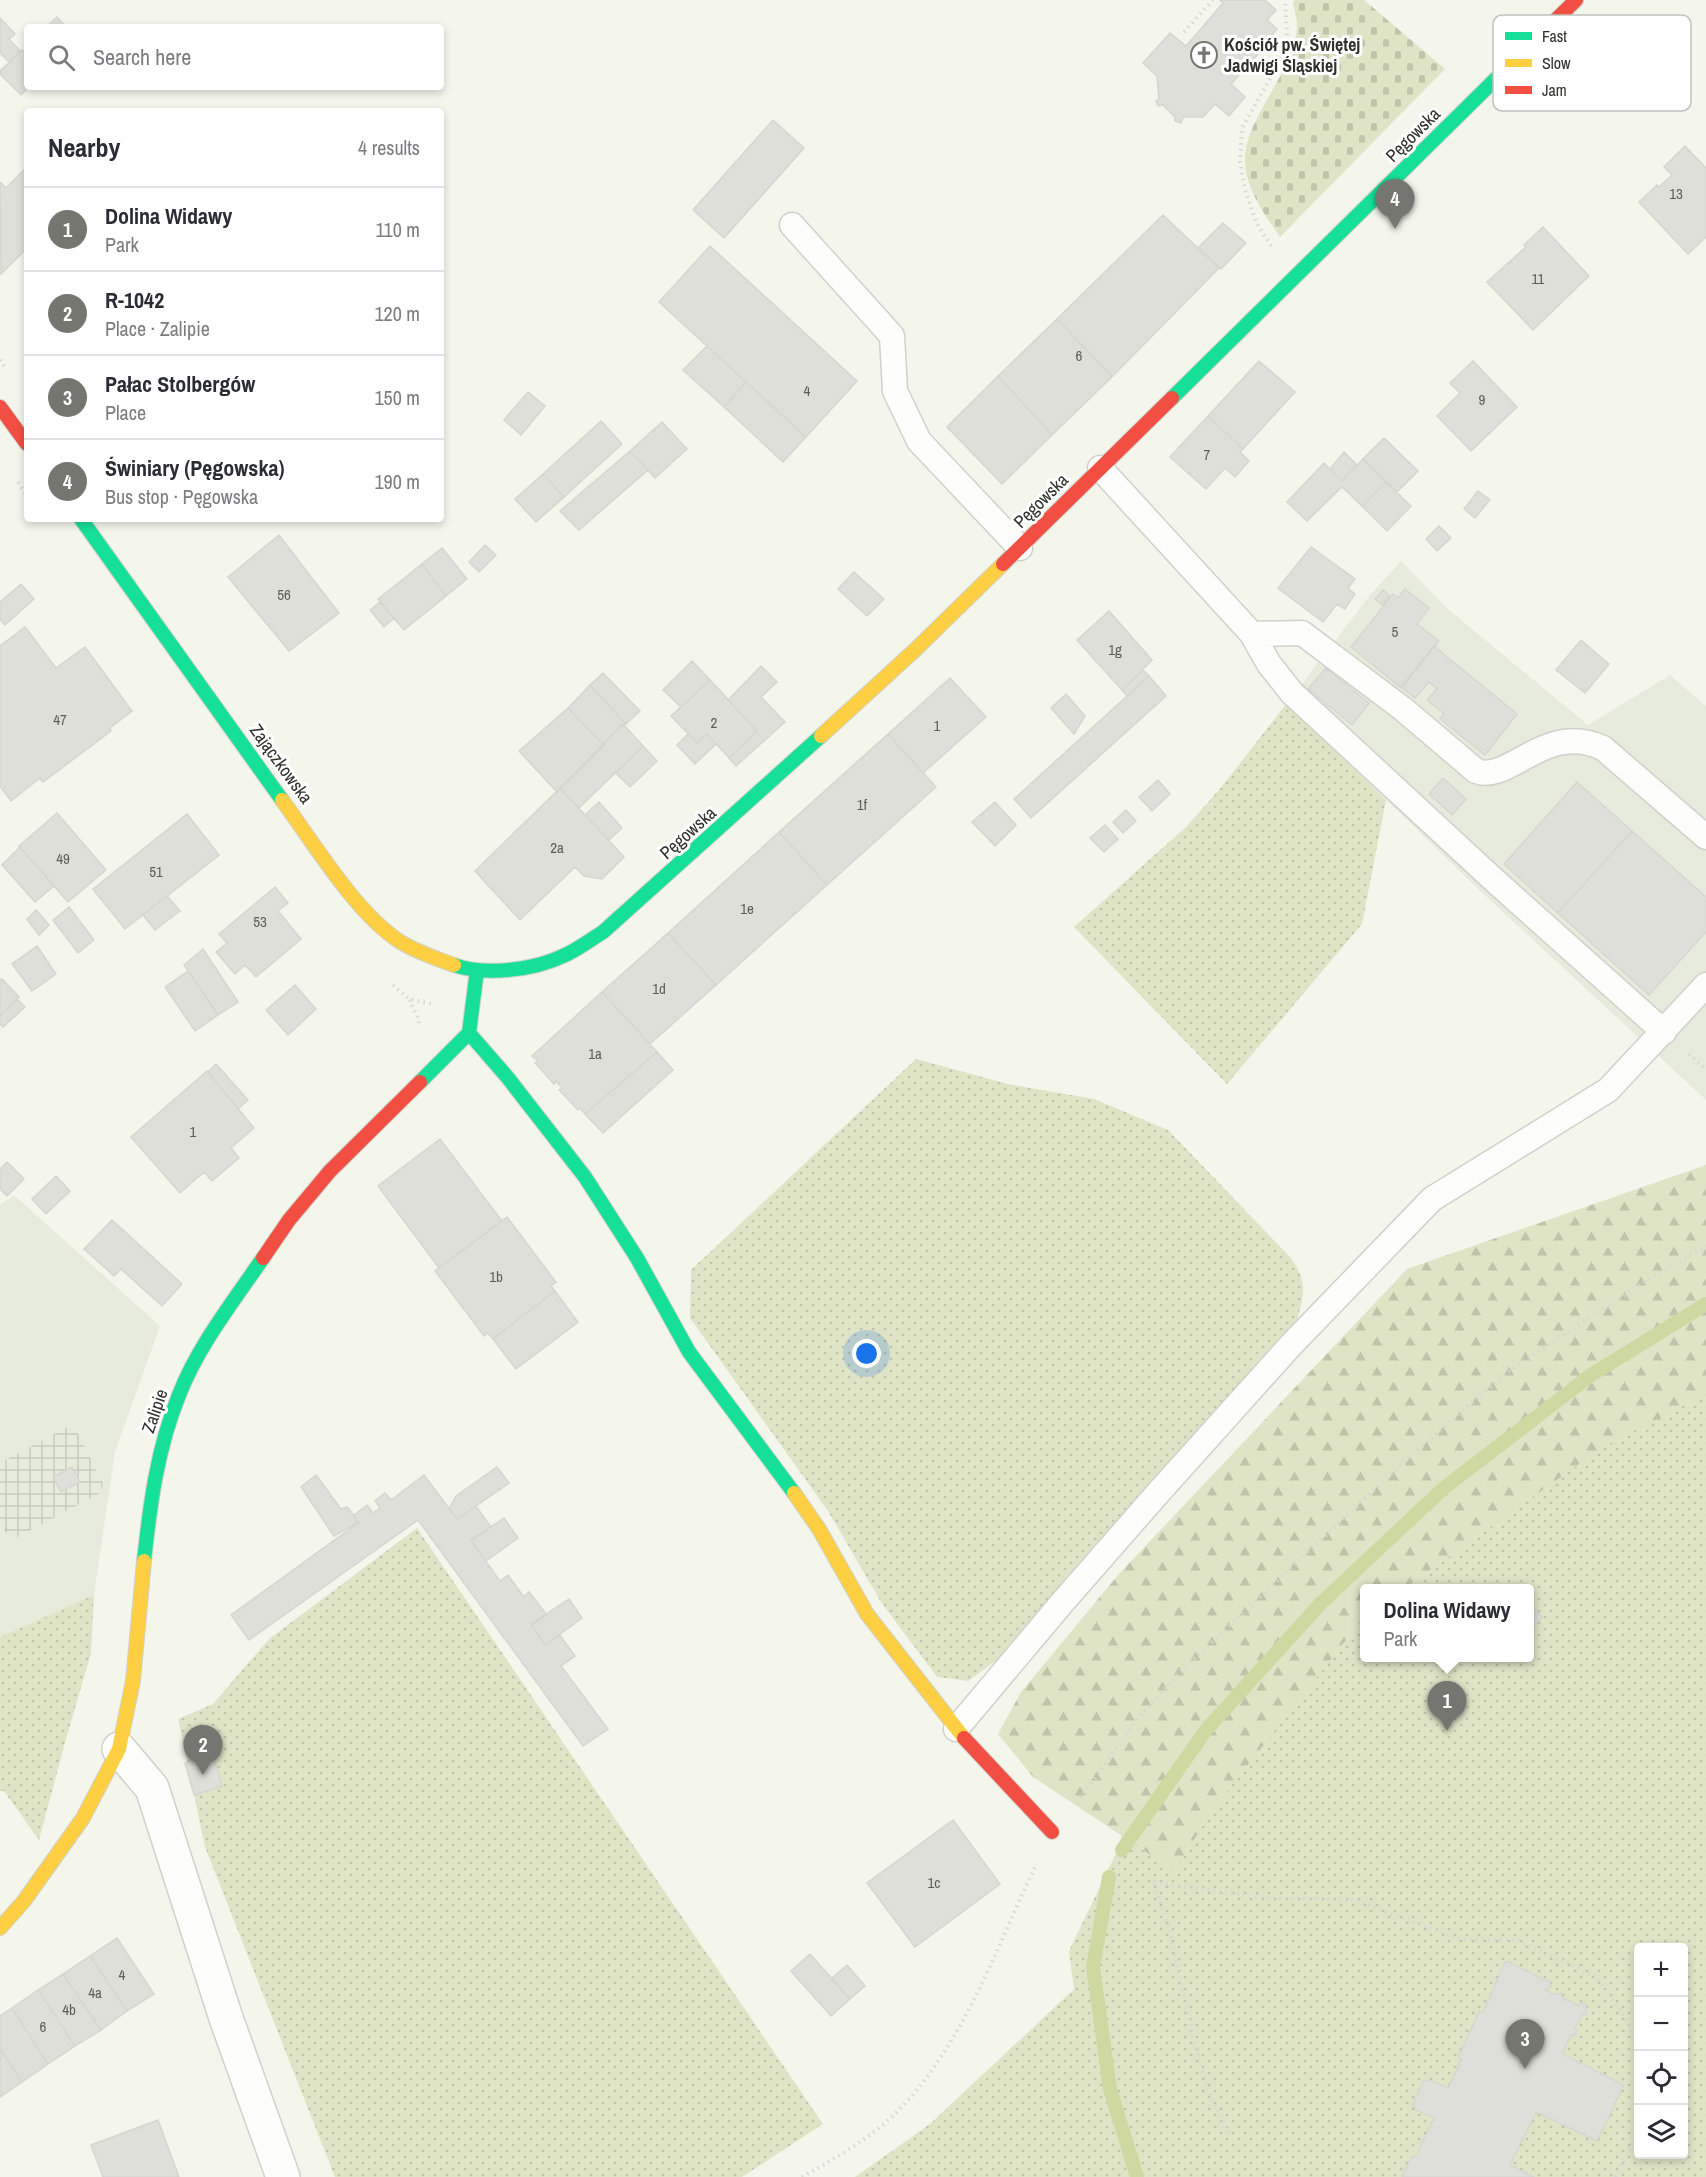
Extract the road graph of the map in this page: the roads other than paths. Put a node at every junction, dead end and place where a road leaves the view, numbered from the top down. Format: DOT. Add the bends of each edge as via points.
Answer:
graph roads {
  1 [pos="1576,0"];
  2 [pos="1561,15"];
  3 [pos="1493,82"];
  4 [pos="792,225"];
  5 [pos="0,407"];
  6 [pos="24,440"];
  7 [pos="1100,468"];
  8 [pos="83,522"];
  9 [pos="1020,548"];
  10 [pos="1252,634"];
  11 [pos="1706,837"];
  12 [pos="477,970"];
  13 [pos="494,970"];
  14 [pos="1706,985"];
  15 [pos="469,1032"];
  16 [pos="1664,1032"];
  17 [pos="956,1729"];
  18 [pos="119,1749"];
  19 [pos="1052,1832"];
  20 [pos="0,1928"];
  21 [pos="283,2177"];
  1 -- 2 [label="main road, Pęgowska"];
  3 -- 7 [label="main road, Pęgowska"];
  4 -- 9 [label="lane" via="892,336 895,391 919,441"];
  5 -- 6 [label="main road"];
  7 -- 9 [label="main road, Pęgowska"];
  7 -- 10 [label="lane"];
  8 -- 12 [label="main road, Zajączkowska" via="339,879 378,924 419,952 443,963"];
  9 -- 13 [label="main road, Pęgowska" via="915,650 603,932 564,956 519,969"];
  10 -- 11 [label="lane" via="1302,633 1403,709 1476,771 1485,774 1557,742 1589,742 1603,748"];
  10 -- 16 [label="lane" via="1292,693"];
  12 -- 13 [label="main road, Zajączkowska"];
  12 -- 15 [label="main road"];
  14 -- 16 [label="lane"];
  15 -- 17 [label="main road" via="585,1177 637,1258 689,1352 819,1529 867,1614"];
  15 -- 18 [label="main road, Zalipie" via="330,1172 289,1220 208,1339 178,1394 152,1491 133,1681"];
  16 -- 17 [label="lane" via="1608,1090 1432,1199 1291,1345 1061,1604"];
  17 -- 19 [label="main road"];
  18 -- 20 [label="main road, Zalipie" via="83,1818"];
  18 -- 21 [label="street" via="152,1788 226,2018"];
}
